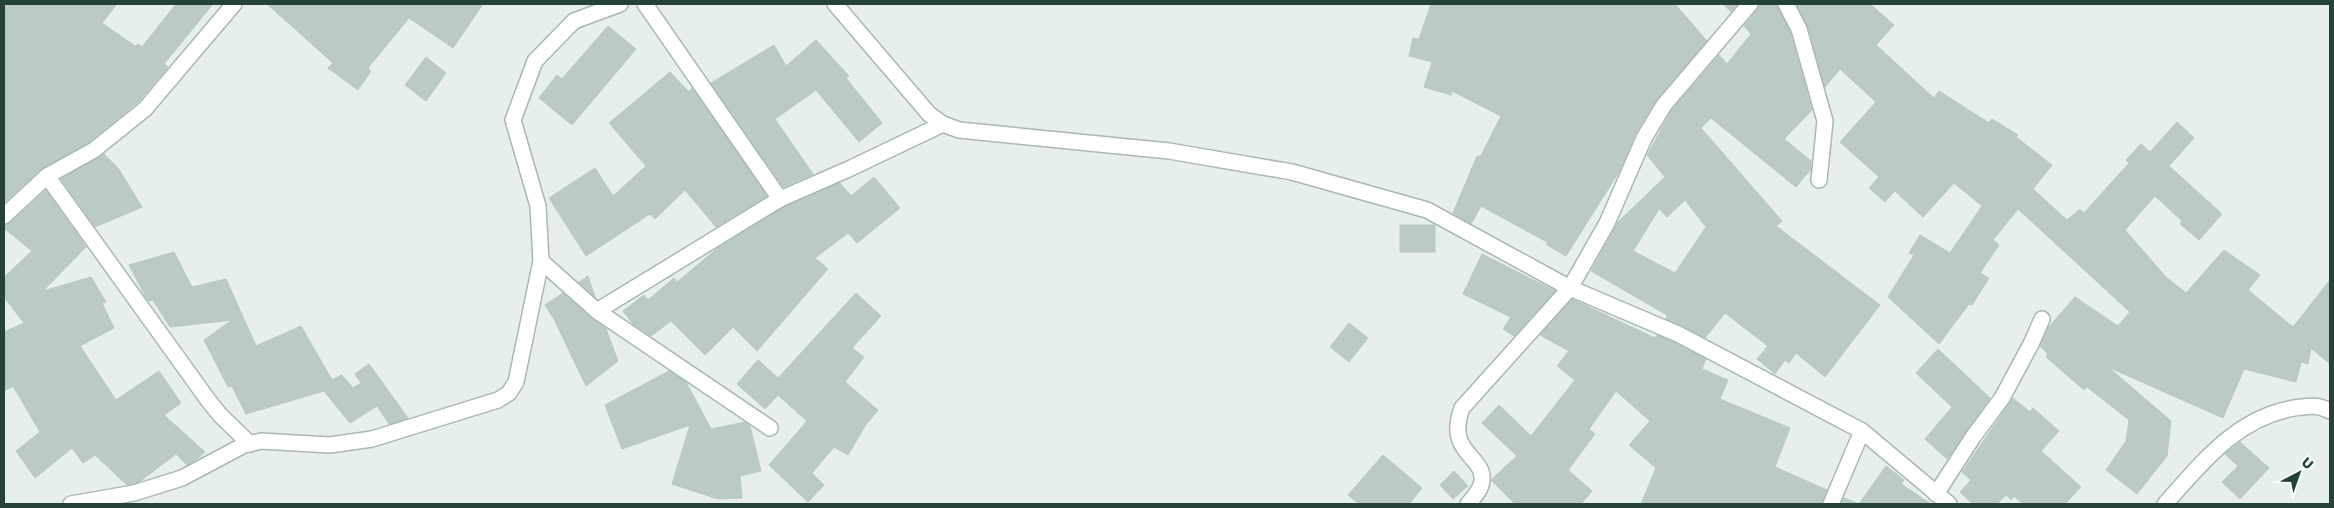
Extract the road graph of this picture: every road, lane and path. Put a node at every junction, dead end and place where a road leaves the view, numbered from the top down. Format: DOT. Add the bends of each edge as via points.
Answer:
graph roads {
  1 [pos="234,4"];
  2 [pos="620,4"];
  3 [pos="645,4"];
  4 [pos="835,4"];
  5 [pos="1750,4"];
  6 [pos="1786,4"];
  7 [pos="943,124"];
  8 [pos="47,176"];
  9 [pos="1819,180"];
  10 [pos="780,199"];
  11 [pos="4,216"];
  12 [pos="541,261"];
  13 [pos="1570,288"];
  14 [pos="597,311"];
  15 [pos="2042,319"];
  16 [pos="2330,411"];
  17 [pos="770,428"];
  18 [pos="1862,431"];
  19 [pos="250,444"];
  20 [pos="1936,494"];
  21 [pos="71,504"];
  22 [pos="1468,504"];
  23 [pos="1831,504"];
  24 [pos="1949,504"];
  25 [pos="2165,504"];
  1 -- 8 [label="street" via="145,109 94,150"];
  2 -- 12 [label="street" via="574,21 535,61 513,120 538,206"];
  3 -- 10 [label="street"];
  4 -- 7 [label="street" via="929,114"];
  5 -- 13 [label="street" via="1664,105 1644,138 1607,223"];
  6 -- 9 [label="street" via="1799,29 1825,121"];
  7 -- 10 [label="street"];
  7 -- 13 [label="street" via="960,130 1169,151 1292,172 1427,210"];
  8 -- 11 [label="street"];
  8 -- 19 [label="street" via="208,400"];
  10 -- 14 [label="street"];
  12 -- 14 [label="street"];
  12 -- 19 [label="street" via="516,382 509,393 498,400 372,439 330,445 283,441"];
  13 -- 18 [label="street" via="1678,334"];
  13 -- 22 [label="street" via="1462,408 1457,431 1459,441 1482,473 1482,483"];
  14 -- 17 [label="street"];
  15 -- 20 [label="street" via="2002,398"];
  16 -- 25 [label="street" via="2318,405 2282,410 2243,426 2195,470"];
  18 -- 20 [label="street"];
  18 -- 23 [label="street"];
  19 -- 21 [label="street" via="182,478 134,493"];
  20 -- 24 [label="street"];
}
